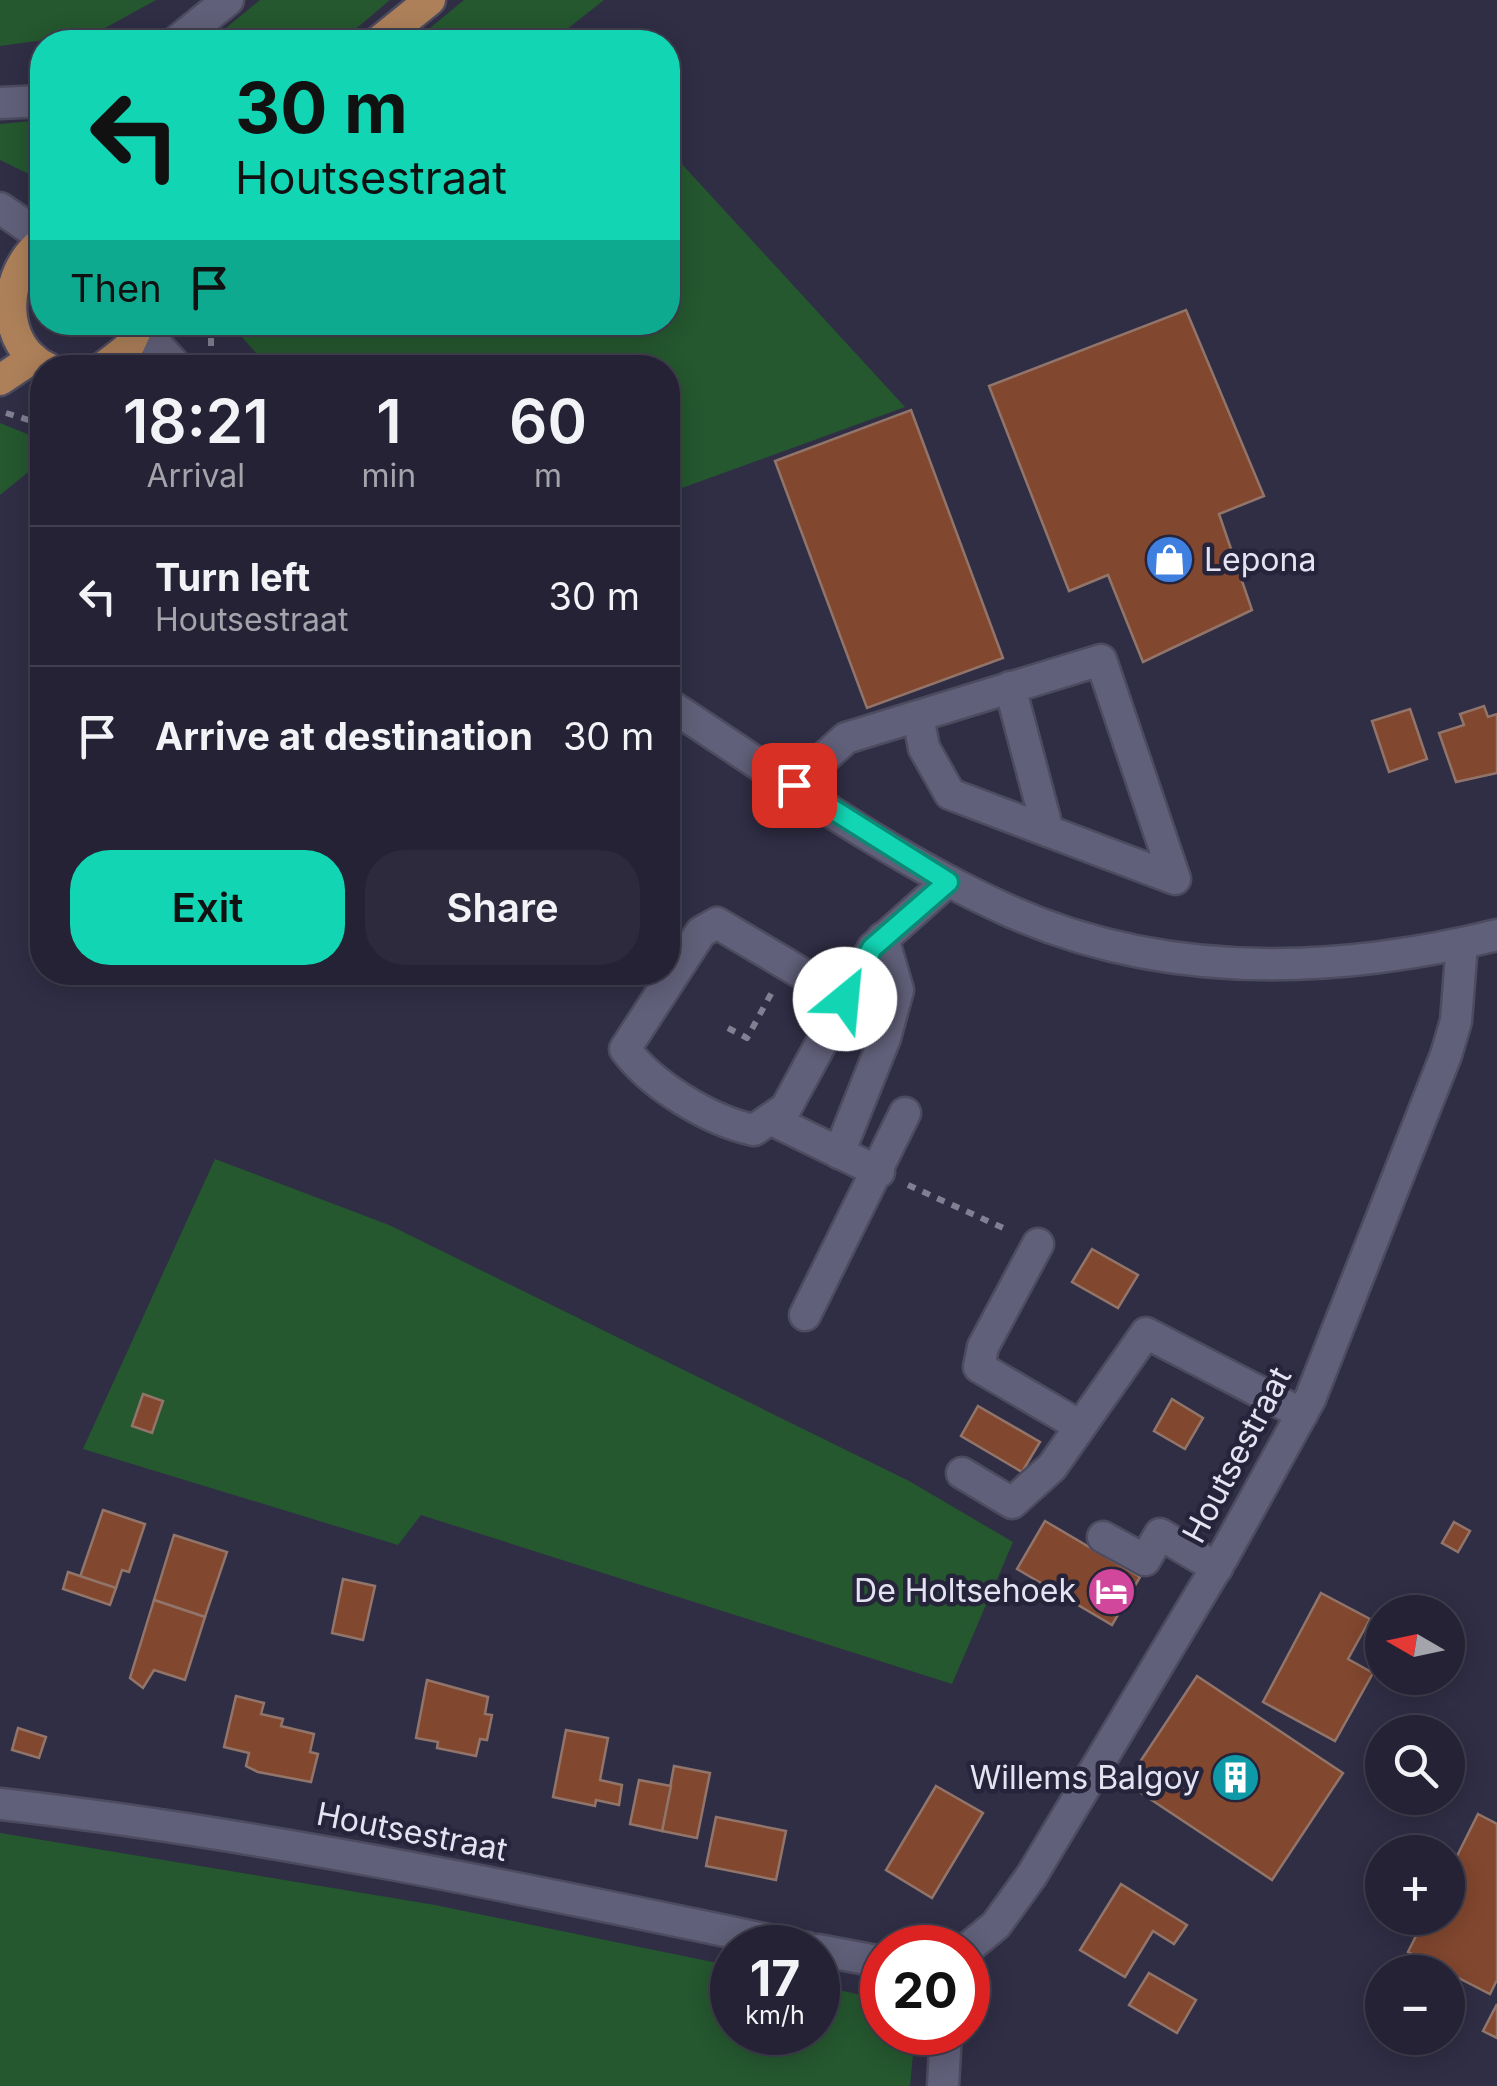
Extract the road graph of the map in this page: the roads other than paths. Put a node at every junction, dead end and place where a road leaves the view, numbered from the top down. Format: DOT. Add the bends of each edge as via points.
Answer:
graph roads {
  1 [pos="228,0"];
  2 [pos="430,0"];
  3 [pos="191,30"];
  4 [pos="393,30"];
  5 [pos="30,102"];
  6 [pos="0,103"];
  7 [pos="0,208"];
  8 [pos="30,230"];
  9 [pos="30,250"];
  10 [pos="5,272"];
  11 [pos="3,327"];
  12 [pos="135,335"];
  13 [pos="149,335"];
  14 [pos="30,355"];
  15 [pos="119,355"];
  16 [pos="167,355"];
  17 [pos="30,368"];
  18 [pos="0,380"];
  19 [pos="1010,688"];
  20 [pos="680,712"];
  21 [pos="918,716"];
  22 [pos="794,785"];
  23 [pos="1048,831"];
  24 [pos="948,882"];
  25 [pos="1497,936"];
  26 [pos="883,938"];
  27 [pos="1462,944"];
  28 [pos="680,963"];
  29 [pos="665,985"];
  30 [pos="845,999"];
  31 [pos="905,1113"];
  32 [pos="770,1119"];
  33 [pos="840,1153"];
  34 [pos="879,1172"];
  35 [pos="1038,1244"];
  36 [pos="806,1314"];
  37 [pos="1302,1414"];
  38 [pos="1080,1426"];
  39 [pos="962,1473"];
  40 [pos="1102,1537"];
  41 [pos="1216,1568"];
  42 [pos="0,1804"];
  43 [pos="710,1928"];
  44 [pos="990,1930"];
  45 [pos="945,2055"];
  46 [pos="944,2086"];
  1 -- 3 [label="street"];
  2 -- 4 [label="main road"];
  5 -- 6 [label="street"];
  7 -- 8 [label="street"];
  9 -- 10 [label="main road"];
  10 -- 11 [label="main road"];
  11 -- 14 [label="main road"];
  12 -- 15 [label="main road"];
  13 -- 16 [label="street"];
  17 -- 18 [label="main road"];
  19 -- 21 [label="street"];
  19 -- 23 [label="street"];
  19 -- 23 [label="street" via="1100,660 1175,879"];
  20 -- 22 [label="street"];
  21 -- 22 [label="street" via="846,738"];
  21 -- 23 [label="street" via="924,748 950,794"];
  22 -- 24 [label="street"];
  24 -- 26 [label="street"];
  24 -- 27 [label="street" via="1060,929 1196,962 1288,966"];
  25 -- 27 [label="street"];
  26 -- 30 [label="street"];
  26 -- 33 [label="street" via="898,990"];
  27 -- 37 [label="street, Houtsestraat" via="1456,1021 1446,1055"];
  28 -- 30 [label="street" via="700,932 718,924"];
  29 -- 32 [label="street" via="624,1048 640,1071 733,1126 754,1130"];
  30 -- 32 [label="street" via="786,1108"];
  31 -- 34 [label="street"];
  32 -- 33 [label="street"];
  33 -- 34 [label="street"];
  34 -- 36 [label="street"];
  35 -- 38 [label="street" via="983,1347 979,1367"];
  37 -- 38 [label="street" via="1146,1333"];
  37 -- 41 [label="street, Houtsestraat"];
  38 -- 39 [label="street" via="1052,1467 1012,1503"];
  40 -- 41 [label="street" via="1146,1560 1160,1534"];
  41 -- 44 [label="street, Houtsestraat" via="1032,1875"];
  42 -- 43 [label="street, Houtsestraat" via="425,1868"];
  45 -- 46 [label="street"];
}
